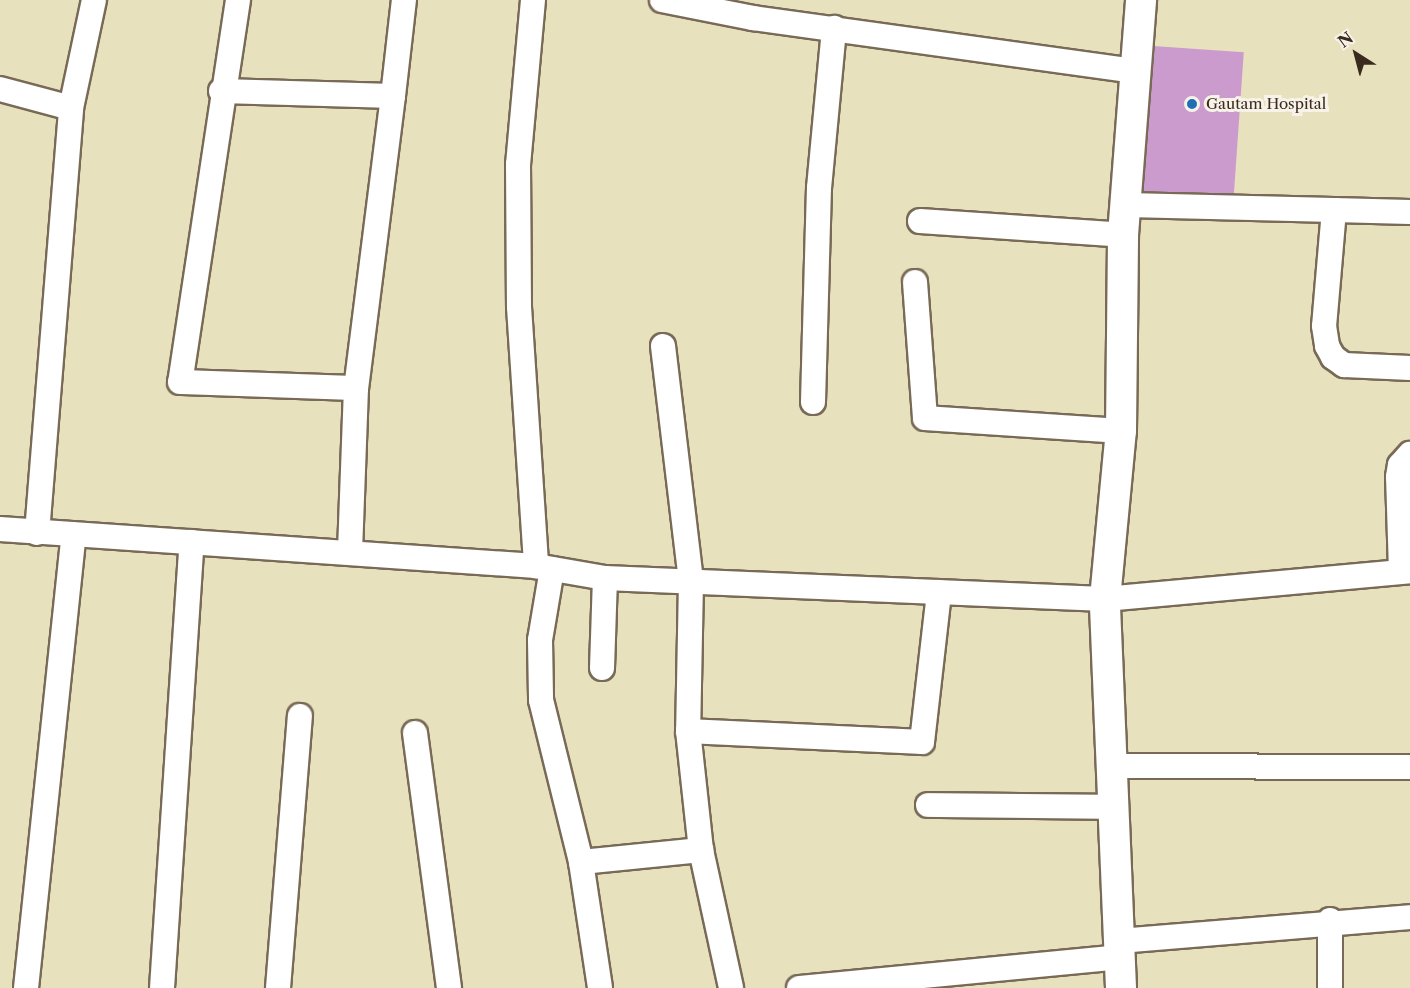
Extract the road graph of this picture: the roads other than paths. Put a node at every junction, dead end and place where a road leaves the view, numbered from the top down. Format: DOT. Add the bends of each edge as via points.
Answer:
graph roads {
  1 [pos="94,0"];
  2 [pos="238,0"];
  3 [pos="404,0"];
  4 [pos="533,0"];
  5 [pos="662,0"];
  6 [pos="1141,0"];
  7 [pos="834,28"];
  8 [pos="1136,71"];
  9 [pos="0,89"];
  10 [pos="221,91"];
  11 [pos="393,96"];
  12 [pos="71,108"];
  13 [pos="1127,205"];
  14 [pos="1334,210"];
  15 [pos="1410,212"];
  16 [pos="920,221"];
  17 [pos="1123,234"];
  18 [pos="915,282"];
  19 [pos="663,346"];
  20 [pos="1410,368"];
  21 [pos="356,388"];
  22 [pos="813,402"];
  23 [pos="1121,431"];
  24 [pos="1410,454"];
  25 [pos="0,529"];
  26 [pos="37,533"];
  27 [pos="74,535"];
  28 [pos="192,542"];
  29 [pos="350,551"];
  30 [pos="544,567"];
  31 [pos="1406,571"];
  32 [pos="605,578"];
  33 [pos="691,581"];
  34 [pos="939,592"];
  35 [pos="1105,599"];
  36 [pos="602,668"];
  37 [pos="300,716"];
  38 [pos="688,731"];
  39 [pos="415,733"];
  40 [pos="1112,766"];
  41 [pos="1410,767"];
  42 [pos="928,805"];
  43 [pos="1114,807"];
  44 [pos="701,850"];
  45 [pos="581,862"];
  46 [pos="1410,917"];
  47 [pos="1330,920"];
  48 [pos="1120,949"];
  49 [pos="939,981"];
  50 [pos="26,988"];
  51 [pos="162,988"];
  52 [pos="278,988"];
  53 [pos="449,988"];
  54 [pos="600,988"];
  55 [pos="731,988"];
  56 [pos="805,988"];
  57 [pos="1121,988"];
  58 [pos="1330,988"];
  1 -- 12 [label="street"];
  2 -- 10 [label="street"];
  3 -- 11 [label="street"];
  4 -- 30 [label="street" via="518,164 519,307"];
  5 -- 7 [label="street" via="753,18"];
  6 -- 8 [label="street"];
  7 -- 8 [label="street"];
  7 -- 22 [label="street" via="819,188"];
  8 -- 13 [label="street"];
  9 -- 12 [label="street"];
  10 -- 11 [label="street"];
  10 -- 21 [label="street" via="180,382"];
  11 -- 21 [label="street"];
  12 -- 26 [label="street"];
  13 -- 14 [label="street"];
  13 -- 17 [label="street"];
  14 -- 15 [label="street"];
  14 -- 20 [label="street" via="1324,326 1333,357 1344,365"];
  16 -- 17 [label="street"];
  17 -- 23 [label="street"];
  18 -- 23 [label="street" via="925,418"];
  19 -- 33 [label="street"];
  21 -- 29 [label="street"];
  23 -- 35 [label="street"];
  24 -- 31 [label="street" via="1400,465 1398,477"];
  25 -- 26 [label="street"];
  26 -- 27 [label="street"];
  27 -- 28 [label="street"];
  27 -- 50 [label="street"];
  28 -- 29 [label="street"];
  28 -- 51 [label="street"];
  29 -- 30 [label="street"];
  30 -- 32 [label="street"];
  30 -- 45 [label="street" via="542,700"];
  31 -- 35 [label="street"];
  32 -- 33 [label="street"];
  32 -- 36 [label="street"];
  33 -- 34 [label="street"];
  33 -- 38 [label="street"];
  34 -- 35 [label="street"];
  34 -- 38 [label="street" via="922,742"];
  35 -- 40 [label="street"];
  37 -- 52 [label="street"];
  38 -- 44 [label="street"];
  39 -- 53 [label="street"];
  40 -- 41 [label="street"];
  40 -- 43 [label="street"];
  42 -- 43 [label="street"];
  43 -- 48 [label="street"];
  44 -- 45 [label="street"];
  44 -- 55 [label="street"];
  45 -- 54 [label="street"];
  46 -- 47 [label="street"];
  47 -- 48 [label="street"];
  47 -- 58 [label="street"];
  48 -- 49 [label="street"];
  48 -- 57 [label="street"];
  49 -- 56 [label="street"];
}
